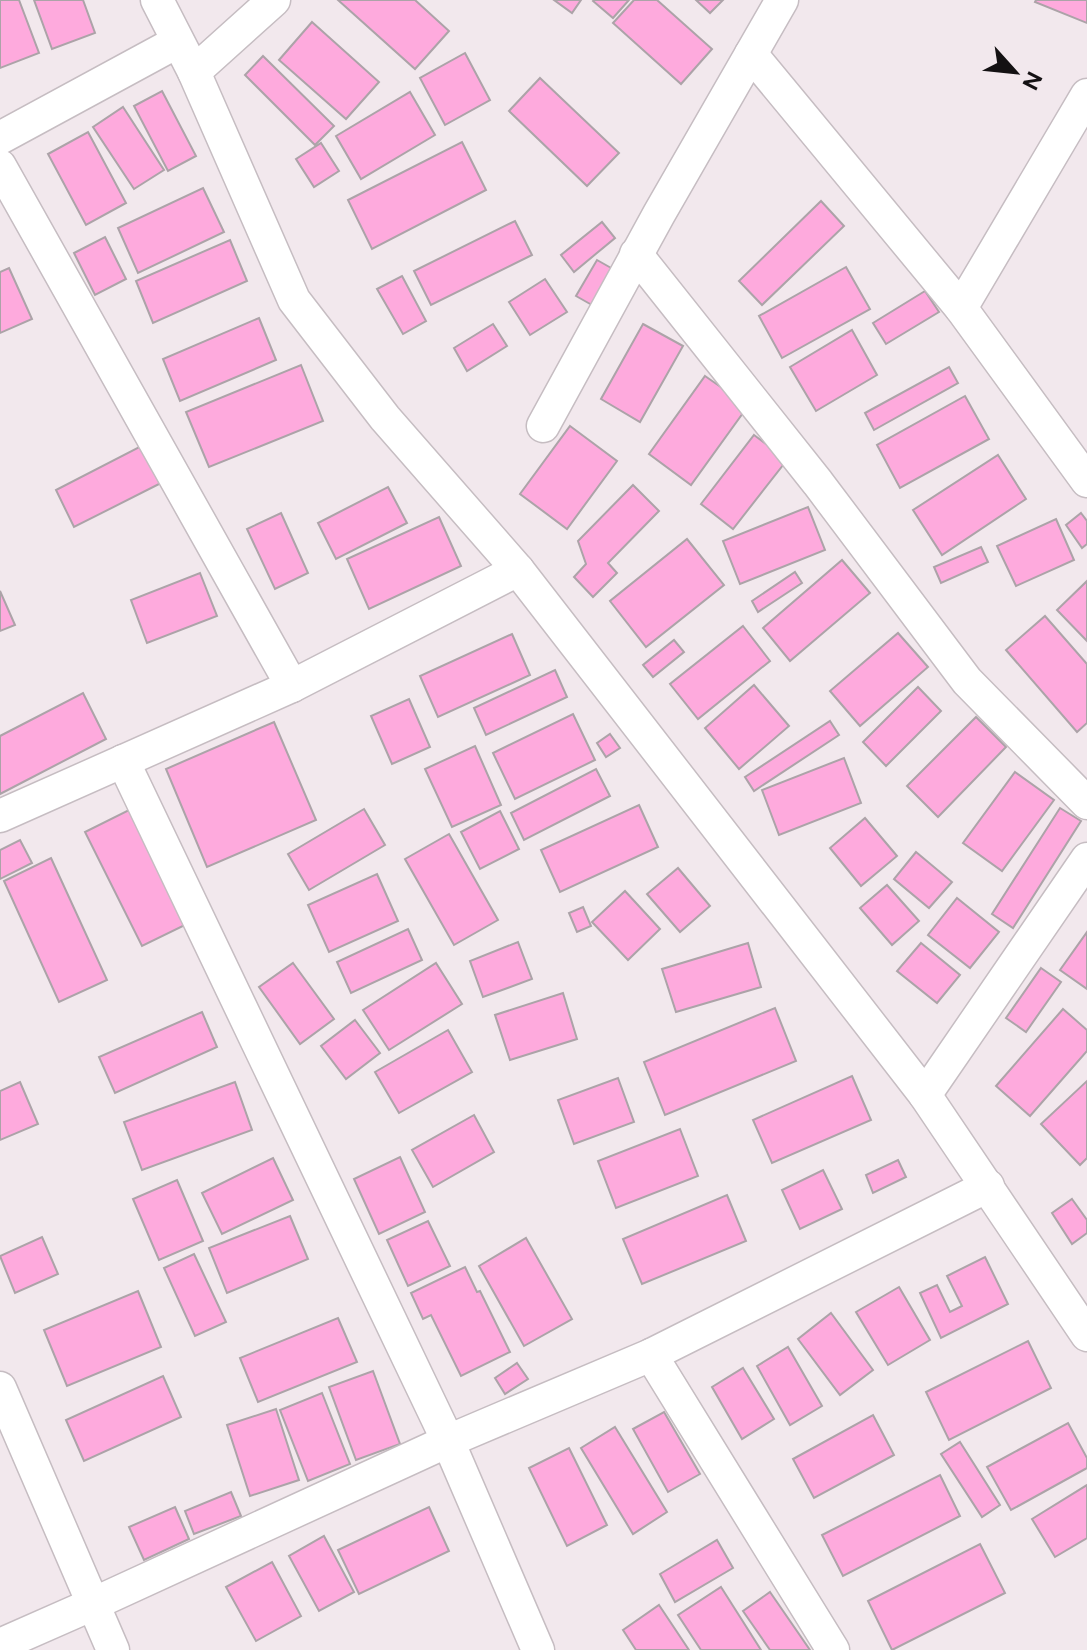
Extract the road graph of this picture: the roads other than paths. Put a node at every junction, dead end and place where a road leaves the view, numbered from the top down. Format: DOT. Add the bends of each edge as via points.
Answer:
graph roads {
  1 [pos="157,0"];
  2 [pos="274,0"];
  3 [pos="782,0"];
  4 [pos="177,42"];
  5 [pos="751,54"];
  6 [pos="194,72"];
  7 [pos="1087,95"];
  8 [pos="0,138"];
  9 [pos="0,166"];
  10 [pos="636,254"];
  11 [pos="961,308"];
  12 [pos="543,426"];
  13 [pos="1087,481"];
  14 [pos="518,570"];
  15 [pos="292,686"];
  16 [pos="123,761"];
  17 [pos="1087,803"];
  18 [pos="0,816"];
  19 [pos="1087,859"];
  20 [pos="925,1095"];
  21 [pos="988,1186"];
  22 [pos="1087,1335"];
  23 [pos="651,1355"];
  24 [pos="0,1388"];
  25 [pos="448,1441"];
  26 [pos="93,1604"];
  27 [pos="0,1645"];
  28 [pos="113,1650"];
  29 [pos="538,1650"];
  30 [pos="833,1650"];
  1 -- 4 [label="street"];
  2 -- 6 [label="street"];
  3 -- 5 [label="street"];
  4 -- 6 [label="street"];
  4 -- 8 [label="street"];
  5 -- 10 [label="street"];
  5 -- 11 [label="street"];
  6 -- 14 [label="street" via="294,300 385,418"];
  7 -- 11 [label="street"];
  9 -- 15 [label="street"];
  10 -- 12 [label="street"];
  10 -- 17 [label="street" via="967,681"];
  11 -- 13 [label="street"];
  14 -- 15 [label="street"];
  14 -- 20 [label="street"];
  15 -- 16 [label="street"];
  16 -- 18 [label="street"];
  16 -- 25 [label="street"];
  19 -- 20 [label="street"];
  20 -- 21 [label="street"];
  21 -- 22 [label="street"];
  21 -- 23 [label="street"];
  23 -- 25 [label="street"];
  23 -- 30 [label="street"];
  24 -- 26 [label="street"];
  25 -- 26 [label="street"];
  25 -- 29 [label="street"];
  26 -- 27 [label="street"];
  26 -- 28 [label="street"];
}
